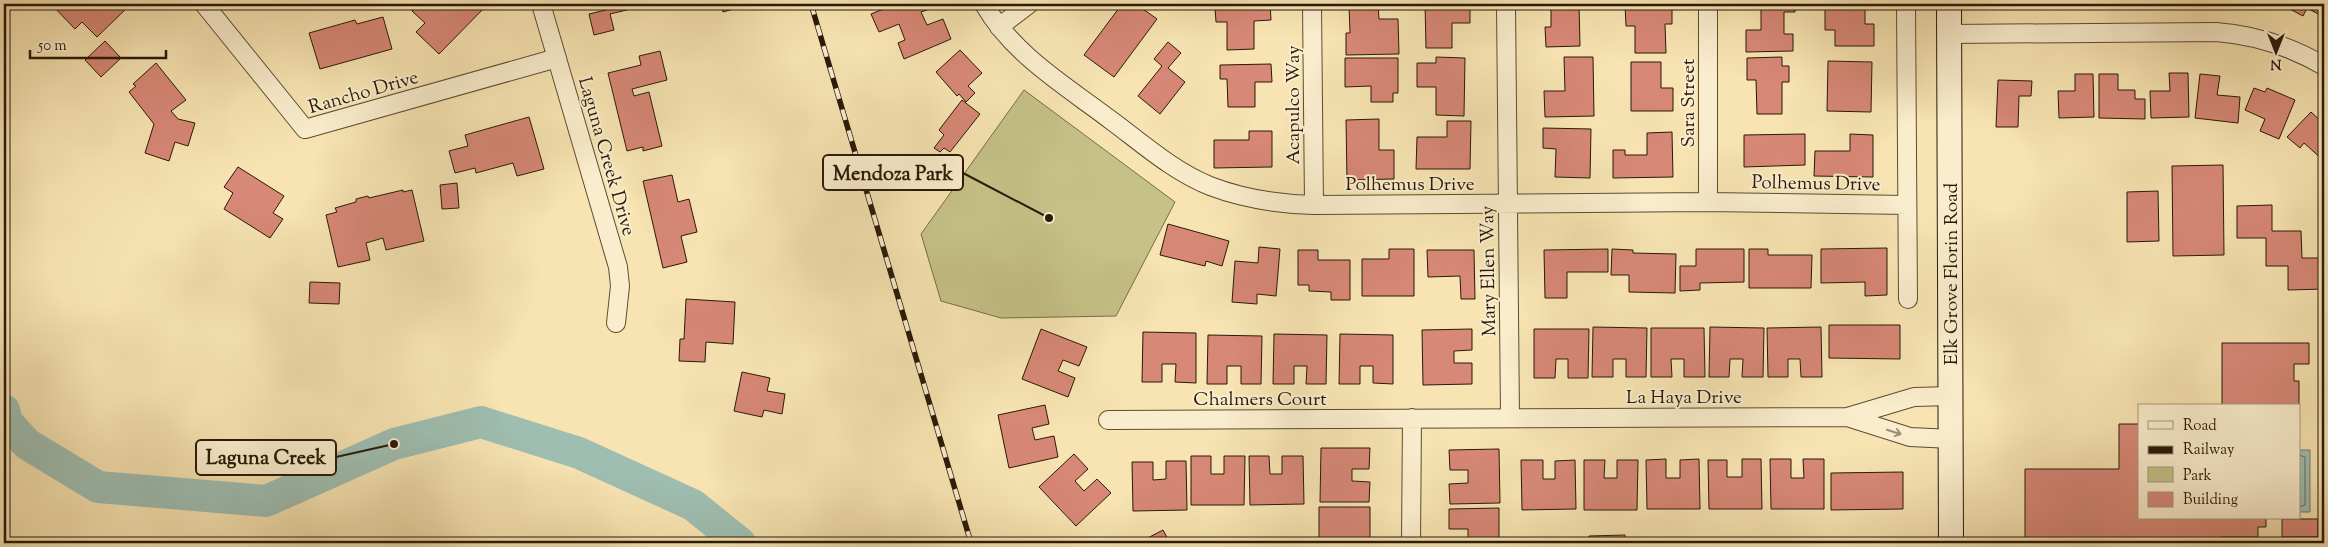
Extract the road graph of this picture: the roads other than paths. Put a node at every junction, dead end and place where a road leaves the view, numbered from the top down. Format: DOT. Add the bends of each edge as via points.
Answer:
graph roads {
  1 [pos="204,4"];
  2 [pos="541,4"];
  3 [pos="984,4"];
  4 [pos="1029,4"];
  5 [pos="1312,4"];
  6 [pos="1506,4"];
  7 [pos="1708,4"];
  8 [pos="1906,4"];
  9 [pos="1950,4"];
  10 [pos="999,27"];
  11 [pos="1949,34"];
  12 [pos="558,58"];
  13 [pos="2324,66"];
  14 [pos="1708,202"];
  15 [pos="1508,204"];
  16 [pos="1907,204"];
  17 [pos="1314,205"];
  18 [pos="1908,299"];
  19 [pos="616,323"];
  20 [pos="1951,396"];
  21 [pos="1510,417"];
  22 [pos="1847,417"];
  23 [pos="1412,418"];
  24 [pos="1108,420"];
  25 [pos="1952,439"];
  26 [pos="1411,543"];
  27 [pos="1951,543"];
  1 -- 12 [label="street, Rancho Drive" via="305,129"];
  2 -- 12 [label="street, Laguna Creek Drive"];
  3 -- 10 [label="street, Polhemus Drive"];
  4 -- 10 [label="street"];
  5 -- 17 [label="street, Acapulco Way"];
  6 -- 15 [label="street, Mary Ellen Way"];
  7 -- 14 [label="street, Sara Street"];
  8 -- 16 [label="street"];
  9 -- 11 [label="main road, Elk Grove Florin Road"];
  10 -- 17 [label="street, Polhemus Drive" via="1038,66 1188,176 1249,198"];
  11 -- 13 [label="street" via="2222,32 2274,42"];
  11 -- 20 [label="main road, Elk Grove Florin Road"];
  12 -- 19 [label="street, Laguna Creek Drive" via="618,267 620,295"];
  14 -- 15 [label="street, Polhemus Drive"];
  14 -- 16 [label="street, Polhemus Drive"];
  15 -- 17 [label="street, Polhemus Drive"];
  15 -- 21 [label="street, Mary Ellen Way"];
  16 -- 18 [label="street"];
  20 -- 22 [label="street" via="1914,397"];
  20 -- 25 [label="main road, Elk Grove Florin Road"];
  21 -- 22 [label="street, La Haya Drive"];
  21 -- 23 [label="street, La Haya Drive"];
  22 -- 25 [label="street, La Haya Drive, one-way" via="1910,437"];
  23 -- 24 [label="street, Chalmers Court"];
  23 -- 26 [label="street"];
  25 -- 27 [label="main road, Elk Grove Florin Road"];
}
